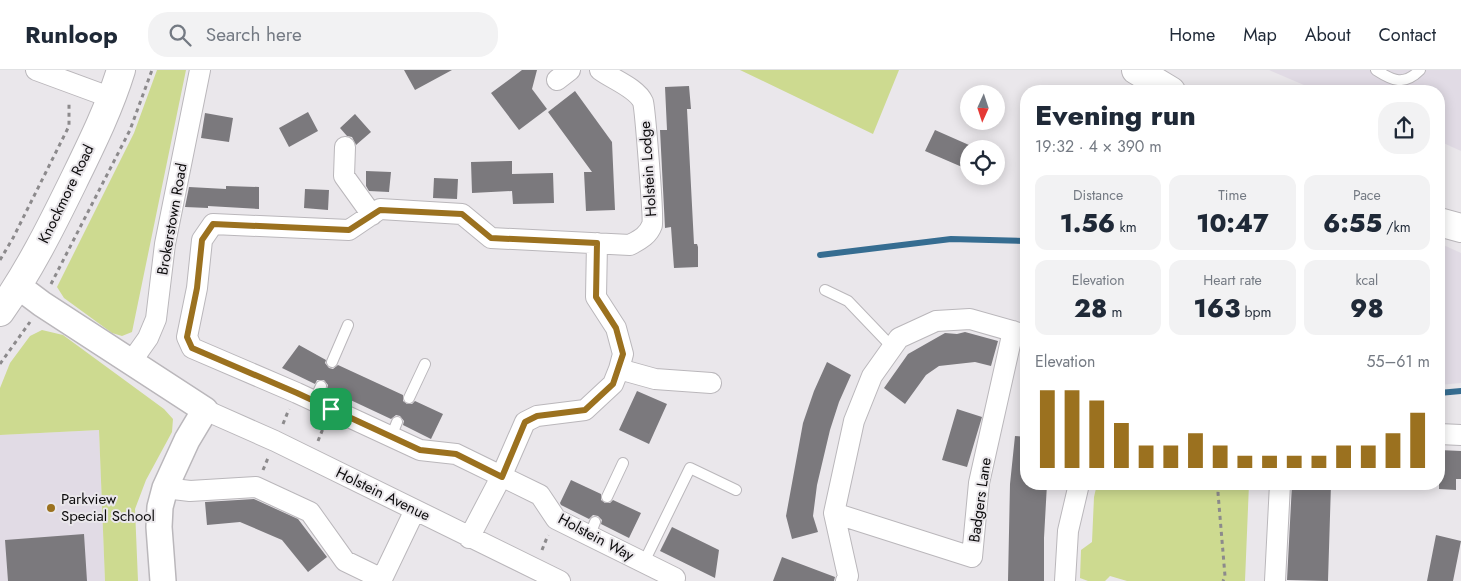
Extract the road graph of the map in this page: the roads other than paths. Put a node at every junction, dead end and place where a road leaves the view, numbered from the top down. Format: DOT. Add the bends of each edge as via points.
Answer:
graph roads {
  1 [pos="36,70"];
  2 [pos="121,70"];
  3 [pos="200,70"];
  4 [pos="600,70"];
  5 [pos="1136,70"];
  6 [pos="1376,70"];
  7 [pos="1420,70"];
  8 [pos="1161,85"];
  9 [pos="112,98"];
  10 [pos="345,147"];
  11 [pos="372,215"];
  12 [pos="1445,224"];
  13 [pos="1461,228"];
  14 [pos="597,243"];
  15 [pos="18,286"];
  16 [pos="825,290"];
  17 [pos="0,312"];
  18 [pos="348,325"];
  19 [pos="1020,333"];
  20 [pos="892,347"];
  21 [pos="131,362"];
  22 [pos="332,362"];
  23 [pos="425,364"];
  24 [pos="619,369"];
  25 [pos="711,383"];
  26 [pos="409,398"];
  27 [pos="205,410"];
  28 [pos="1445,434"];
  29 [pos="1461,435"];
  30 [pos="623,463"];
  31 [pos="502,477"];
  32 [pos="165,488"];
  33 [pos="736,490"];
  34 [pos="1078,490"];
  35 [pos="1280,490"];
  36 [pos="607,497"];
  37 [pos="415,510"];
  38 [pos="834,512"];
  39 [pos="469,538"];
  40 [pos="644,562"];
  41 [pos="674,578"];
  42 [pos="382,580"];
  43 [pos="164,581"];
  44 [pos="560,581"];
  45 [pos="846,581"];
  46 [pos="1065,581"];
  47 [pos="1276,581"];
  1 -- 9 [label="street"];
  2 -- 9 [label="main road, Knockmore Road"];
  3 -- 21 [label="street, Brokerstown Road" via="165,244 156,319 148,338"];
  4 -- 14 [label="street, Holstein Lodge" via="628,87 642,102 652,224 643,238 630,245"];
  5 -- 8 [label="main road"];
  6 -- 7 [label="lane" via="1400,81 1412,78"];
  9 -- 15 [label="main road, Knockmore Road" via="46,238"];
  10 -- 11 [label="street" via="344,176"];
  11 -- 14 [label="street, Holstein Lodge" via="380,210 462,214 491,238"];
  11 -- 31 [label="street, Holstein Way" via="349,230 213,224 202,240 187,337 192,348 394,430 420,450 456,454"];
  12 -- 13 [label="main road"];
  14 -- 24 [label="street" via="596,297 616,328 623,354"];
  15 -- 17 [label="main road, Knockmore Road"];
  15 -- 21 [label="street"];
  16 -- 20 [label="lane" via="848,301"];
  18 -- 22 [label="lane"];
  19 -- 20 [label="street, Badgers Lane" via="970,319 936,321 899,338"];
  19 -- 38 [label="street, Badgers Lane" via="979,483 972,557"];
  20 -- 38 [label="street, Badgers Lane" via="872,376 854,421"];
  21 -- 27 [label="street"];
  23 -- 26 [label="lane"];
  24 -- 25 [label="street" via="655,379"];
  24 -- 31 [label="street" via="613,384 585,410 537,416 525,422"];
  27 -- 32 [label="street"];
  27 -- 37 [label="street, Holstein Avenue"];
  28 -- 29 [label="street"];
  30 -- 36 [label="lane"];
  31 -- 39 [label="street"];
  31 -- 40 [label="street, Holstein Way" via="540,495 556,519 592,528"];
  32 -- 42 [label="street" via="190,491 256,487 310,512 345,561"];
  32 -- 43 [label="street" via="159,527"];
  33 -- 40 [label="lane, Holstein Way" via="690,468"];
  34 -- 46 [label="street" via="1068,532"];
  35 -- 47 [label="street"];
  37 -- 39 [label="street, Holstein Avenue"];
  37 -- 42 [label="street"];
  38 -- 45 [label="street, Badgers Lane" via="848,576"];
  39 -- 44 [label="street, Holstein Avenue"];
  40 -- 41 [label="street, Holstein Way"];
}
